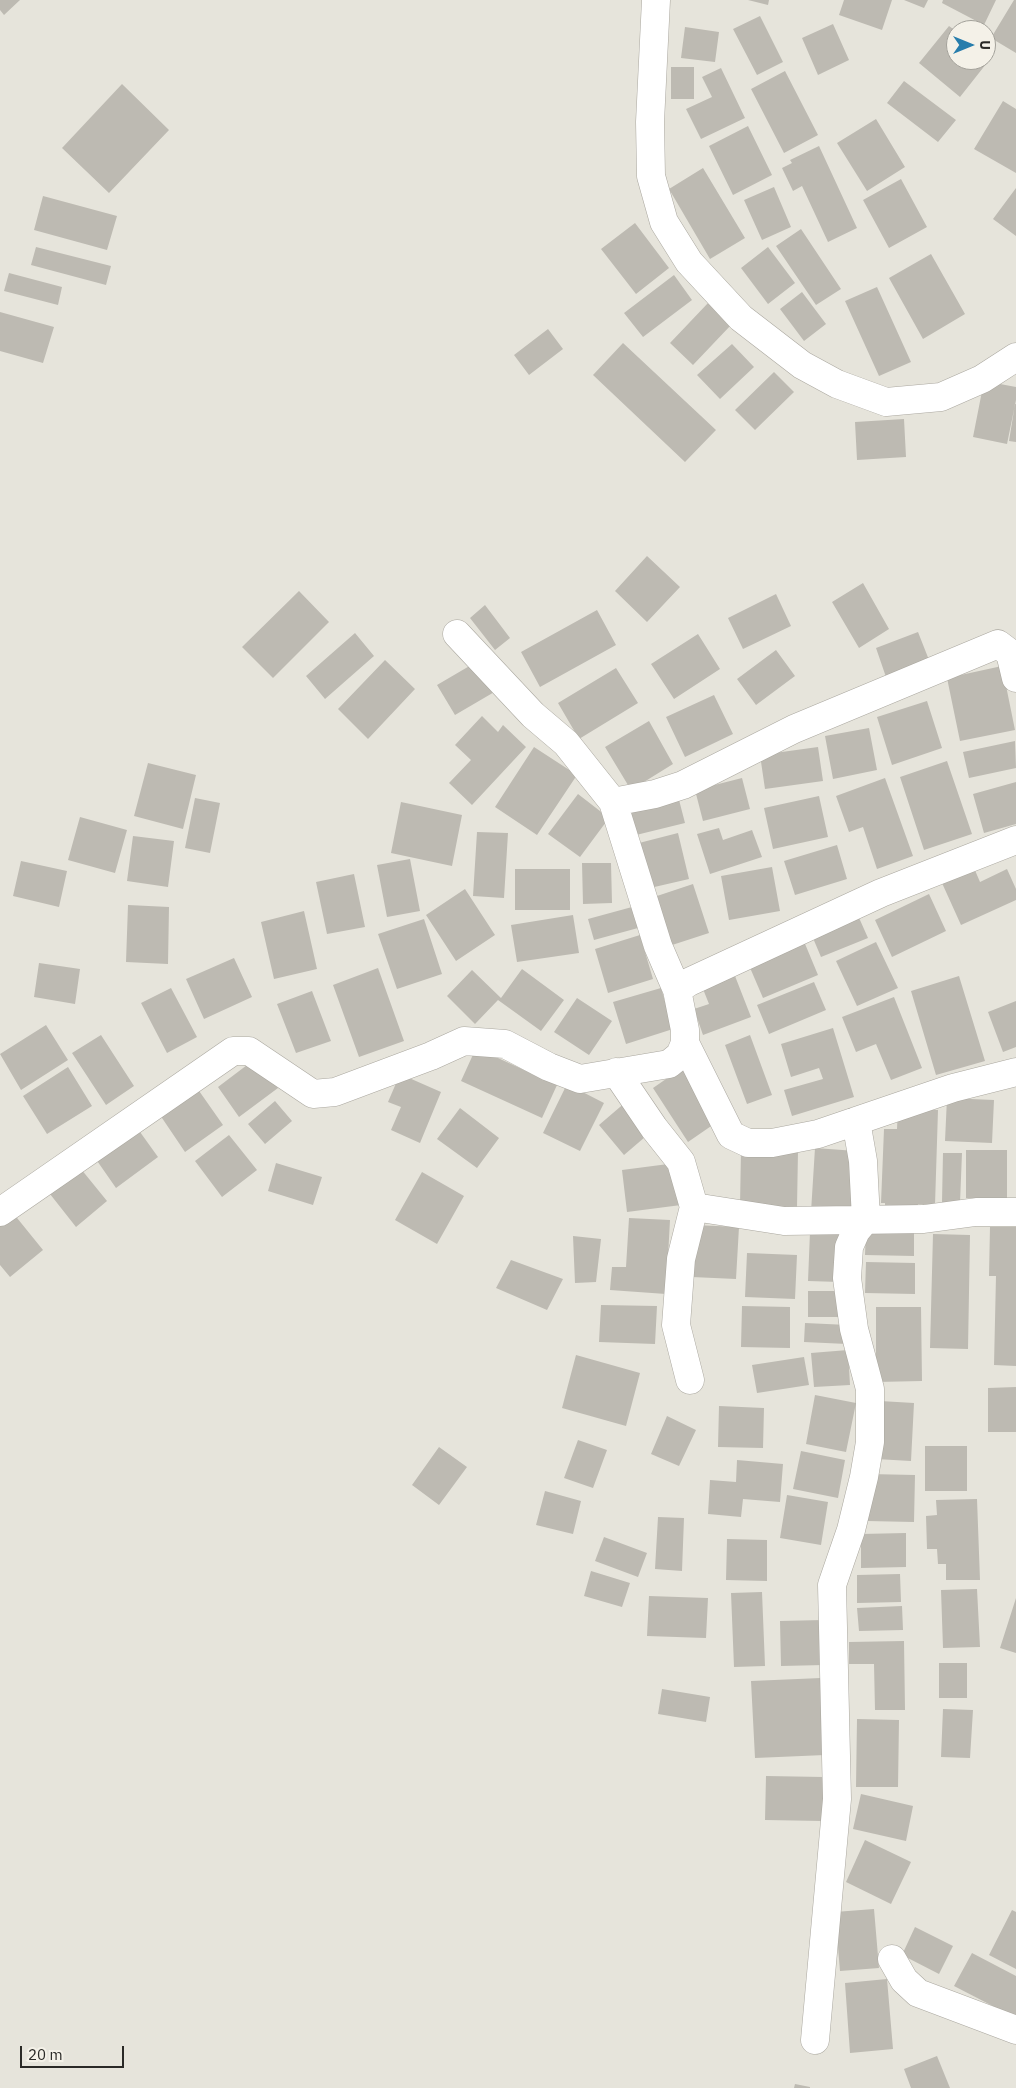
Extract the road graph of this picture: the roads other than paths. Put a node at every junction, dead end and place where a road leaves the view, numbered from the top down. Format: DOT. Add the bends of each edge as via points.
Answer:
graph roads {
  1 [pos="656,0"];
  2 [pos="1016,357"];
  3 [pos="457,634"];
  4 [pos="1016,678"];
  5 [pos="613,802"];
  6 [pos="1016,840"];
  7 [pos="677,990"];
  8 [pos="685,1043"];
  9 [pos="616,1072"];
  10 [pos="1016,1072"];
  11 [pos="856,1121"];
  12 [pos="694,1206"];
  13 [pos="0,1212"];
  14 [pos="1016,1212"];
  15 [pos="866,1219"];
  16 [pos="690,1380"];
  17 [pos="892,1959"];
  18 [pos="1016,2030"];
  19 [pos="816,2040"];
  1 -- 2 [label="street" via="650,122 651,176 664,222 689,262 741,318 802,365 837,384 886,402 940,397 982,379"];
  3 -- 5 [label="street" via="533,715 566,743"];
  4 -- 5 [label="street" via="1010,653 998,644 794,729 683,785"];
  5 -- 7 [label="street" via="658,946"];
  6 -- 7 [label="street" via="882,893"];
  7 -- 8 [label="street"];
  8 -- 9 [label="street" via="680,1055 669,1064"];
  8 -- 11 [label="street" via="731,1135 748,1144 818,1134"];
  9 -- 12 [label="street" via="681,1162"];
  9 -- 13 [label="street" via="580,1079 505,1044 464,1041 335,1092 313,1094 249,1051 232,1051"];
  10 -- 11 [label="street" via="953,1088"];
  11 -- 15 [label="street" via="863,1161"];
  12 -- 15 [label="street" via="784,1221"];
  12 -- 16 [label="street" via="681,1259 676,1325"];
  14 -- 15 [label="street" via="976,1212 924,1219"];
  15 -- 19 [label="street" via="849,1247 847,1278 854,1329 870,1389 870,1442 851,1530 832,1586 837,1799"];
  17 -- 18 [label="street" via="904,1980 918,1992"];
}
